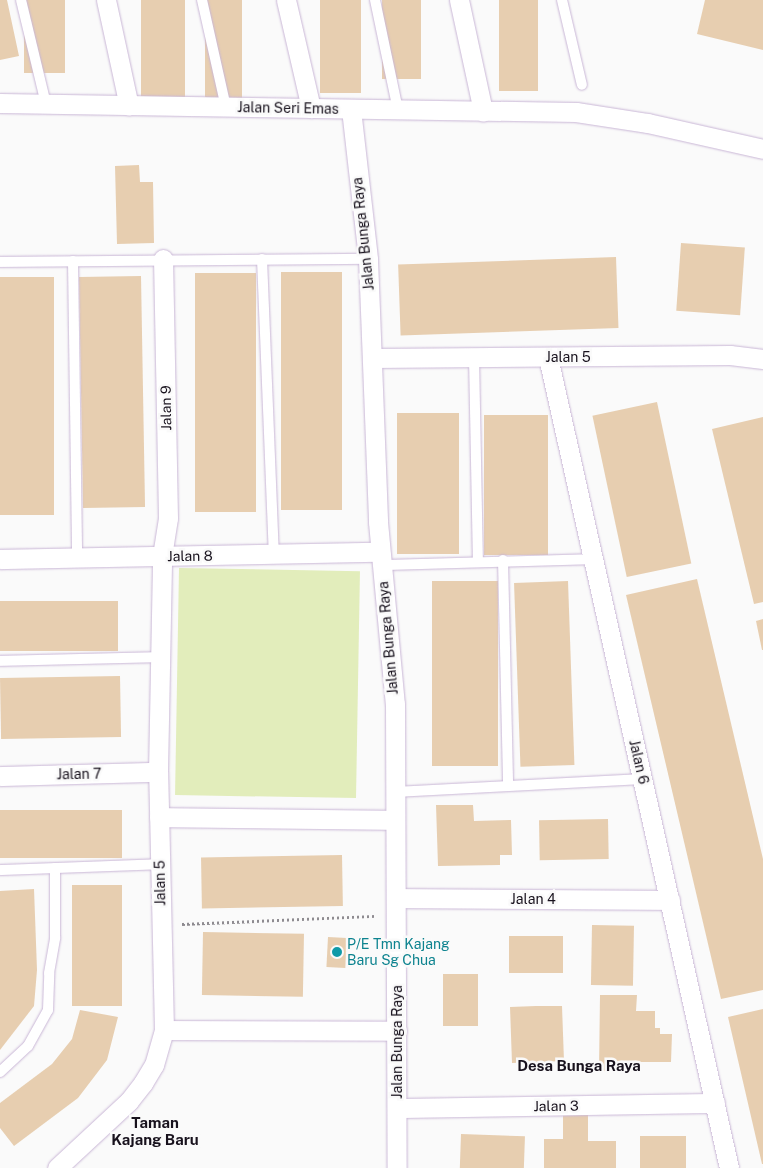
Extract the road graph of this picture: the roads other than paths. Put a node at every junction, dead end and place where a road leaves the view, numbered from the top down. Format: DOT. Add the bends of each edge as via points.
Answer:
graph roads {
  1 [pos="21,0"];
  2 [pos="106,0"];
  3 [pos="202,0"];
  4 [pos="286,0"];
  5 [pos="374,0"];
  6 [pos="459,0"];
  7 [pos="562,0"];
  8 [pos="582,85"];
  9 [pos="0,104"];
  10 [pos="46,104"];
  11 [pos="129,106"];
  12 [pos="226,107"];
  13 [pos="311,108"];
  14 [pos="350,109"];
  15 [pos="398,110"];
  16 [pos="483,111"];
  17 [pos="763,150"];
  18 [pos="163,259"];
  19 [pos="262,259"];
  20 [pos="368,259"];
  21 [pos="73,261"];
  22 [pos="0,262"];
  23 [pos="474,357"];
  24 [pos="548,357"];
  25 [pos="373,358"];
  26 [pos="763,359"];
  27 [pos="274,554"];
  28 [pos="162,556"];
  29 [pos="77,558"];
  30 [pos="381,558"];
  31 [pos="0,559"];
  32 [pos="593,559"];
  33 [pos="503,560"];
  34 [pos="478,562"];
  35 [pos="160,657"];
  36 [pos="0,661"];
  37 [pos="158,772"];
  38 [pos="0,776"];
  39 [pos="642,779"];
  40 [pos="508,785"];
  41 [pos="395,792"];
  42 [pos="159,817"];
  43 [pos="395,820"];
  44 [pos="160,864"];
  45 [pos="55,868"];
  46 [pos="0,870"];
  47 [pos="670,900"];
  48 [pos="396,907"];
  49 [pos="164,1030"];
  50 [pos="397,1031"];
  51 [pos="0,1072"];
  52 [pos="715,1103"];
  53 [pos="397,1108"];
  54 [pos="57,1168"];
  55 [pos="397,1168"];
  56 [pos="730,1168"];
  1 -- 10 [label="lane"];
  2 -- 11 [label="street"];
  3 -- 12 [label="lane"];
  4 -- 13 [label="street"];
  5 -- 15 [label="lane"];
  6 -- 16 [label="street"];
  7 -- 8 [label="lane"];
  9 -- 10 [label="street, Jalan Seri Emas"];
  10 -- 11 [label="street, Jalan Seri Emas"];
  11 -- 12 [label="street, Jalan Seri Emas"];
  12 -- 13 [label="street, Jalan Seri Emas"];
  13 -- 14 [label="street, Jalan Seri Emas"];
  14 -- 15 [label="street, Jalan Seri Emas"];
  14 -- 20 [label="street, Jalan Bunga Raya"];
  15 -- 16 [label="street, Jalan Seri Emas"];
  16 -- 17 [label="street, Jalan Seri Emas" via="576,112 648,123"];
  18 -- 19 [label="lane"];
  18 -- 21 [label="lane"];
  18 -- 28 [label="street, Jalan 9" via="168,518"];
  19 -- 20 [label="lane"];
  19 -- 27 [label="lane"];
  20 -- 25 [label="street, Jalan Bunga Raya"];
  21 -- 22 [label="lane"];
  21 -- 29 [label="lane"];
  23 -- 24 [label="street, Jalan 5"];
  23 -- 25 [label="street, Jalan 5"];
  23 -- 34 [label="lane"];
  24 -- 26 [label="street, Jalan 5" via="730,355"];
  24 -- 32 [label="street, Jalan 6"];
  25 -- 30 [label="street, Jalan Bunga Raya"];
  27 -- 28 [label="street, Jalan 8"];
  27 -- 30 [label="street, Jalan 8"];
  28 -- 29 [label="street, Jalan 8"];
  28 -- 35 [label="street, Jalan 5"];
  29 -- 31 [label="street, Jalan 8"];
  30 -- 34 [label="lane"];
  30 -- 41 [label="street, Jalan Bunga Raya" via="395,704"];
  32 -- 33 [label="lane"];
  32 -- 39 [label="street, Jalan 6"];
  33 -- 34 [label="lane"];
  33 -- 40 [label="lane"];
  35 -- 36 [label="lane"];
  35 -- 37 [label="street, Jalan 5"];
  37 -- 38 [label="street, Jalan 7"];
  37 -- 42 [label="street, Jalan 5"];
  39 -- 40 [label="lane"];
  39 -- 47 [label="street, Jalan 6"];
  40 -- 41 [label="lane"];
  41 -- 43 [label="street, Jalan Bunga Raya"];
  42 -- 43 [label="street"];
  42 -- 44 [label="street, Jalan 5"];
  43 -- 48 [label="street, Jalan Bunga Raya"];
  44 -- 45 [label="lane"];
  44 -- 49 [label="street, Jalan 5"];
  45 -- 46 [label="lane"];
  45 -- 51 [label="lane" via="55,938 48,972 48,1010 28,1046"];
  47 -- 48 [label="street, Jalan 4"];
  47 -- 52 [label="street, Jalan 6"];
  48 -- 50 [label="street, Jalan Bunga Raya"];
  49 -- 50 [label="street"];
  49 -- 54 [label="street, Jalan 5" via="154,1066 143,1084"];
  50 -- 53 [label="street, Jalan Bunga Raya"];
  52 -- 53 [label="street, Jalan 3"];
  52 -- 56 [label="street, Jalan 6"];
  53 -- 55 [label="street, Jalan Bunga Raya"];
}
